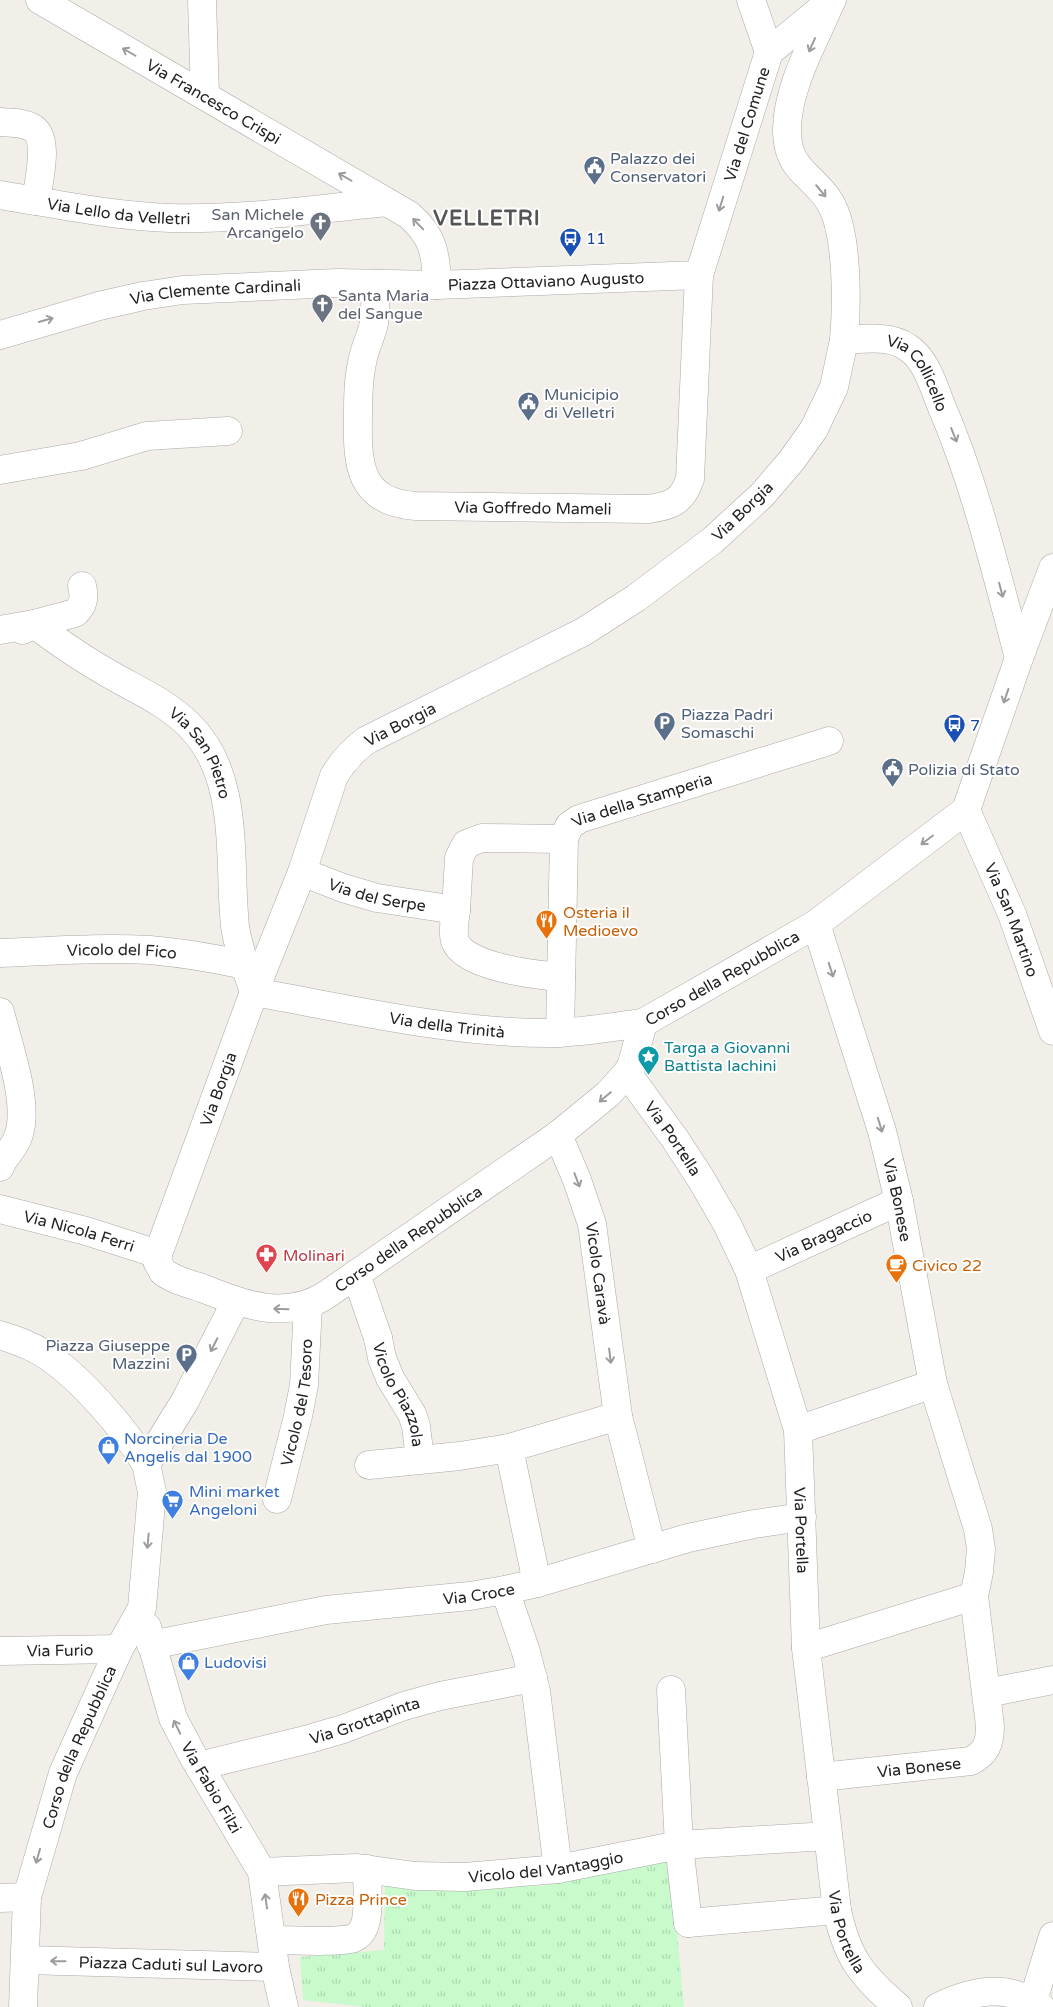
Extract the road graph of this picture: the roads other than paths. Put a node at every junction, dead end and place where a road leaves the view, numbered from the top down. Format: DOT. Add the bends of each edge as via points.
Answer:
graph roads {
  1 [pos="40,0"];
  2 [pos="202,0"];
  3 [pos="751,0"];
  4 [pos="832,0"];
  5 [pos="769,52"];
  6 [pos="205,96"];
  7 [pos="0,122"];
  8 [pos="0,195"];
  9 [pos="36,201"];
  10 [pos="387,202"];
  11 [pos="699,275"];
  12 [pos="375,284"];
  13 [pos="438,285"];
  14 [pos="0,335"];
  15 [pos="844,340"];
  16 [pos="228,431"];
  17 [pos="0,470"];
  18 [pos="1052,574"];
  19 [pos="82,586"];
  20 [pos="34,624"];
  21 [pos="0,630"];
  22 [pos="0,643"];
  23 [pos="1019,658"];
  24 [pos="829,741"];
  25 [pos="966,810"];
  26 [pos="564,839"];
  27 [pos="302,872"];
  28 [pos="456,910"];
  29 [pos="816,924"];
  30 [pos="0,953"];
  31 [pos="245,964"];
  32 [pos="561,978"];
  33 [pos="254,992"];
  34 [pos="0,1012"];
  35 [pos="643,1023"];
  36 [pos="1053,1031"];
  37 [pos="560,1033"];
  38 [pos="627,1073"];
  39 [pos="558,1135"];
  40 [pos="0,1167"];
  41 [pos="899,1201"];
  42 [pos="0,1209"];
  43 [pos="159,1261"];
  44 [pos="749,1270"];
  45 [pos="356,1274"];
  46 [pos="236,1301"];
  47 [pos="308,1305"];
  48 [pos="0,1335"];
  49 [pos="933,1384"];
  50 [pos="618,1416"];
  51 [pos="798,1430"];
  52 [pos="509,1448"];
  53 [pos="420,1459"];
  54 [pos="146,1464"];
  55 [pos="369,1464"];
  56 [pos="277,1499"];
  57 [pos="802,1517"];
  58 [pos="652,1548"];
  59 [pos="538,1583"];
  60 [pos="505,1590"];
  61 [pos="974,1596"];
  62 [pos="142,1608"];
  63 [pos="151,1646"];
  64 [pos="806,1648"];
  65 [pos="119,1649"];
  66 [pos="0,1651"];
  67 [pos="534,1678"];
  68 [pos="1053,1680"];
  69 [pos="671,1690"];
  70 [pos="987,1693"];
  71 [pos="199,1766"];
  72 [pos="821,1777"];
  73 [pos="828,1836"];
  74 [pos="679,1845"];
  75 [pos="367,1869"];
  76 [pos="558,1869"];
  77 [pos="262,1872"];
  78 [pos="13,1897"];
  79 [pos="837,1910"];
  80 [pos="1053,1936"];
  81 [pos="272,1940"];
  82 [pos="25,1960"];
  83 [pos="275,1967"];
  84 [pos="1037,2004"];
  85 [pos="23,2007"];
  86 [pos="284,2007"];
  87 [pos="898,2007"];
  88 [pos="938,2007"];
  6 -- 1 [label="street, Via Francesco Crispi, one-way"];
  2 -- 6 [label="street"];
  3 -- 5 [label="street"];
  4 -- 5 [label="street, Via del Comune"];
  4 -- 15 [label="street, one-way" via="800,73 787,131 793,160 825,196 840,230 846,293"];
  5 -- 11 [label="street, Via del Comune, one-way"];
  10 -- 6 [label="street, Via Francesco Crispi, one-way"];
  7 -- 9 [label="street" via="24,124 40,135 42,148"];
  8 -- 9 [label="street, Via Lello da Velletri"];
  9 -- 10 [label="street, Via Lello da Velletri" via="123,215 172,218 227,217"];
  13 -- 10 [label="street, Piazza Ottaviano Augusto, one-way" via="435,253 426,232 409,215"];
  11 -- 12 [label="street, Via Goffredo Mameli" via="690,479 686,490 670,504 648,509 416,506 398,504 377,494 361,469 358,442 360,376 373,326"];
  11 -- 13 [label="street, Piazza Ottaviano Augusto"];
  12 -- 13 [label="street, Via Clemente Cardinali"];
  14 -- 12 [label="street, Via Clemente Cardinali, one-way" via="99,306 183,290 322,283"];
  15 -- 23 [label="street, Via Collicello, one-way" via="885,339 896,342 906,346 923,363 974,489"];
  15 -- 27 [label="street, Via Borgia" via="834,387 814,429 792,460 733,523 636,598 583,632 359,746 342,762 334,776"];
  16 -- 17 [label="street" via="147,436 81,456"];
  18 -- 23 [label="street"];
  19 -- 20 [label="street" via="84,601 75,613"];
  20 -- 21 [label="street"];
  20 -- 22 [label="street"];
  20 -- 31 [label="street, Via San Pietro" via="85,660 171,710 190,726 204,746 226,802 235,926"];
  23 -- 25 [label="street, one-way"];
  24 -- 26 [label="street, Via della Stamperia" via="579,819 569,826"];
  25 -- 29 [label="street, Corso della Repubblica, one-way"];
  25 -- 36 [label="street, Via San Martino" via="1012,914"];
  26 -- 28 [label="street" via="482,838 466,844 459,858"];
  26 -- 32 [label="street, Via della Stamperia"];
  27 -- 28 [label="street, Via del Serpe" via="377,898"];
  27 -- 33 [label="street, Via Borgia"];
  28 -- 32 [label="street" via="455,940 464,953 514,971"];
  29 -- 35 [label="street, Corso della Repubblica"];
  29 -- 41 [label="street, Via Bonese, one-way" via="882,1131"];
  30 -- 31 [label="street, Vicolo del Fico" via="141,950"];
  31 -- 33 [label="street, Via San Pietro"];
  32 -- 37 [label="street, Via della Stamperia"];
  33 -- 37 [label="street, Via della Trinità" via="447,1025"];
  33 -- 43 [label="street, Via Borgia"];
  34 -- 40 [label="street" via="22,1109 17,1141"];
  35 -- 37 [label="street, Via della Trinità"];
  35 -- 38 [label="street, Corso della Repubblica"];
  38 -- 39 [label="street, Corso della Repubblica, one-way" via="614,1089"];
  38 -- 44 [label="street, Via Portella" via="701,1179"];
  39 -- 45 [label="street, Corso della Repubblica"];
  39 -- 50 [label="street, Vicolo Caravà, one-way" via="592,1224"];
  41 -- 44 [label="street, Via Bragaccio"];
  41 -- 49 [label="street, Via Bonese"];
  42 -- 43 [label="street, Via Nicola Ferri" via="86,1231"];
  43 -- 46 [label="street" via="168,1276"];
  44 -- 51 [label="street, Via Portella"];
  45 -- 47 [label="street, Corso della Repubblica"];
  45 -- 53 [label="street, Vicolo Piazzola" via="382,1358 412,1414"];
  47 -- 46 [label="street, Corso della Repubblica, one-way" via="290,1309"];
  46 -- 54 [label="street, one-way" via="185,1401"];
  47 -- 56 [label="street, Vicolo del Tesoro" via="303,1393"];
  48 -- 54 [label="street" via="23,1342 46,1355 81,1385 126,1434"];
  49 -- 51 [label="street"];
  49 -- 61 [label="street, Via Bonese" via="978,1528 981,1549"];
  50 -- 52 [label="street, Vicolo Piazzola"];
  50 -- 58 [label="street, Vicolo Caravà"];
  51 -- 57 [label="street, Via Portella"];
  52 -- 53 [label="street, Vicolo Piazzola"];
  52 -- 59 [label="street"];
  53 -- 55 [label="street, Vicolo Piazzola"];
  54 -- 62 [label="street, Corso della Repubblica, one-way" via="152,1492"];
  57 -- 58 [label="street, Via Croce" via="708,1533"];
  57 -- 64 [label="street, Via Portella"];
  58 -- 59 [label="street, Via Croce"];
  59 -- 60 [label="street, Via Croce"];
  60 -- 63 [label="street, Via Croce" via="326,1610"];
  60 -- 67 [label="street"];
  61 -- 64 [label="street"];
  61 -- 70 [label="street, Via Bonese"];
  62 -- 63 [label="street, Via Fabio Filzi"];
  62 -- 65 [label="street, Corso della Repubblica"];
  71 -- 63 [label="street, Via Fabio Filzi, one-way" via="173,1718"];
  64 -- 72 [label="street, Via Portella"];
  65 -- 66 [label="street, Via Furio"];
  65 -- 78 [label="street, Corso della Repubblica, one-way" via="63,1773"];
  67 -- 71 [label="street, Via Grottapinta" via="440,1696 309,1740"];
  67 -- 76 [label="street"];
  68 -- 70 [label="street"];
  69 -- 74 [label="street"];
  70 -- 72 [label="street, Via Bonese" via="988,1744 984,1752 971,1761"];
  71 -- 77 [label="street, Via Fabio Filzi"];
  72 -- 73 [label="street, Via Portella"];
  73 -- 74 [label="street, Vicolo del Vantaggio"];
  73 -- 79 [label="street, Via Portella"];
  74 -- 76 [label="street, Vicolo del Vantaggio"];
  74 -- 79 [label="street" via="688,1923"];
  75 -- 76 [label="street, Vicolo del Vantaggio" via="440,1878"];
  75 -- 77 [label="street, Vicolo del Vantaggio"];
  75 -- 81 [label="street" via="366,1918 363,1930 355,1938"];
  81 -- 77 [label="street, Via Fabio Filzi, one-way"];
  78 -- 82 [label="street, Corso della Repubblica"];
  79 -- 87 [label="street, Via Portella" via="854,1962"];
  80 -- 84 [label="street"];
  81 -- 83 [label="street, Via Fabio Filzi"];
  83 -- 82 [label="street, Piazza Caduti sul Lavoro, one-way"];
  82 -- 85 [label="street, Corso della Repubblica"];
  83 -- 86 [label="street, Piazza Caduti sul Lavoro"];
  84 -- 88 [label="street" via="1010,1993 984,1992 960,1996"];
}
